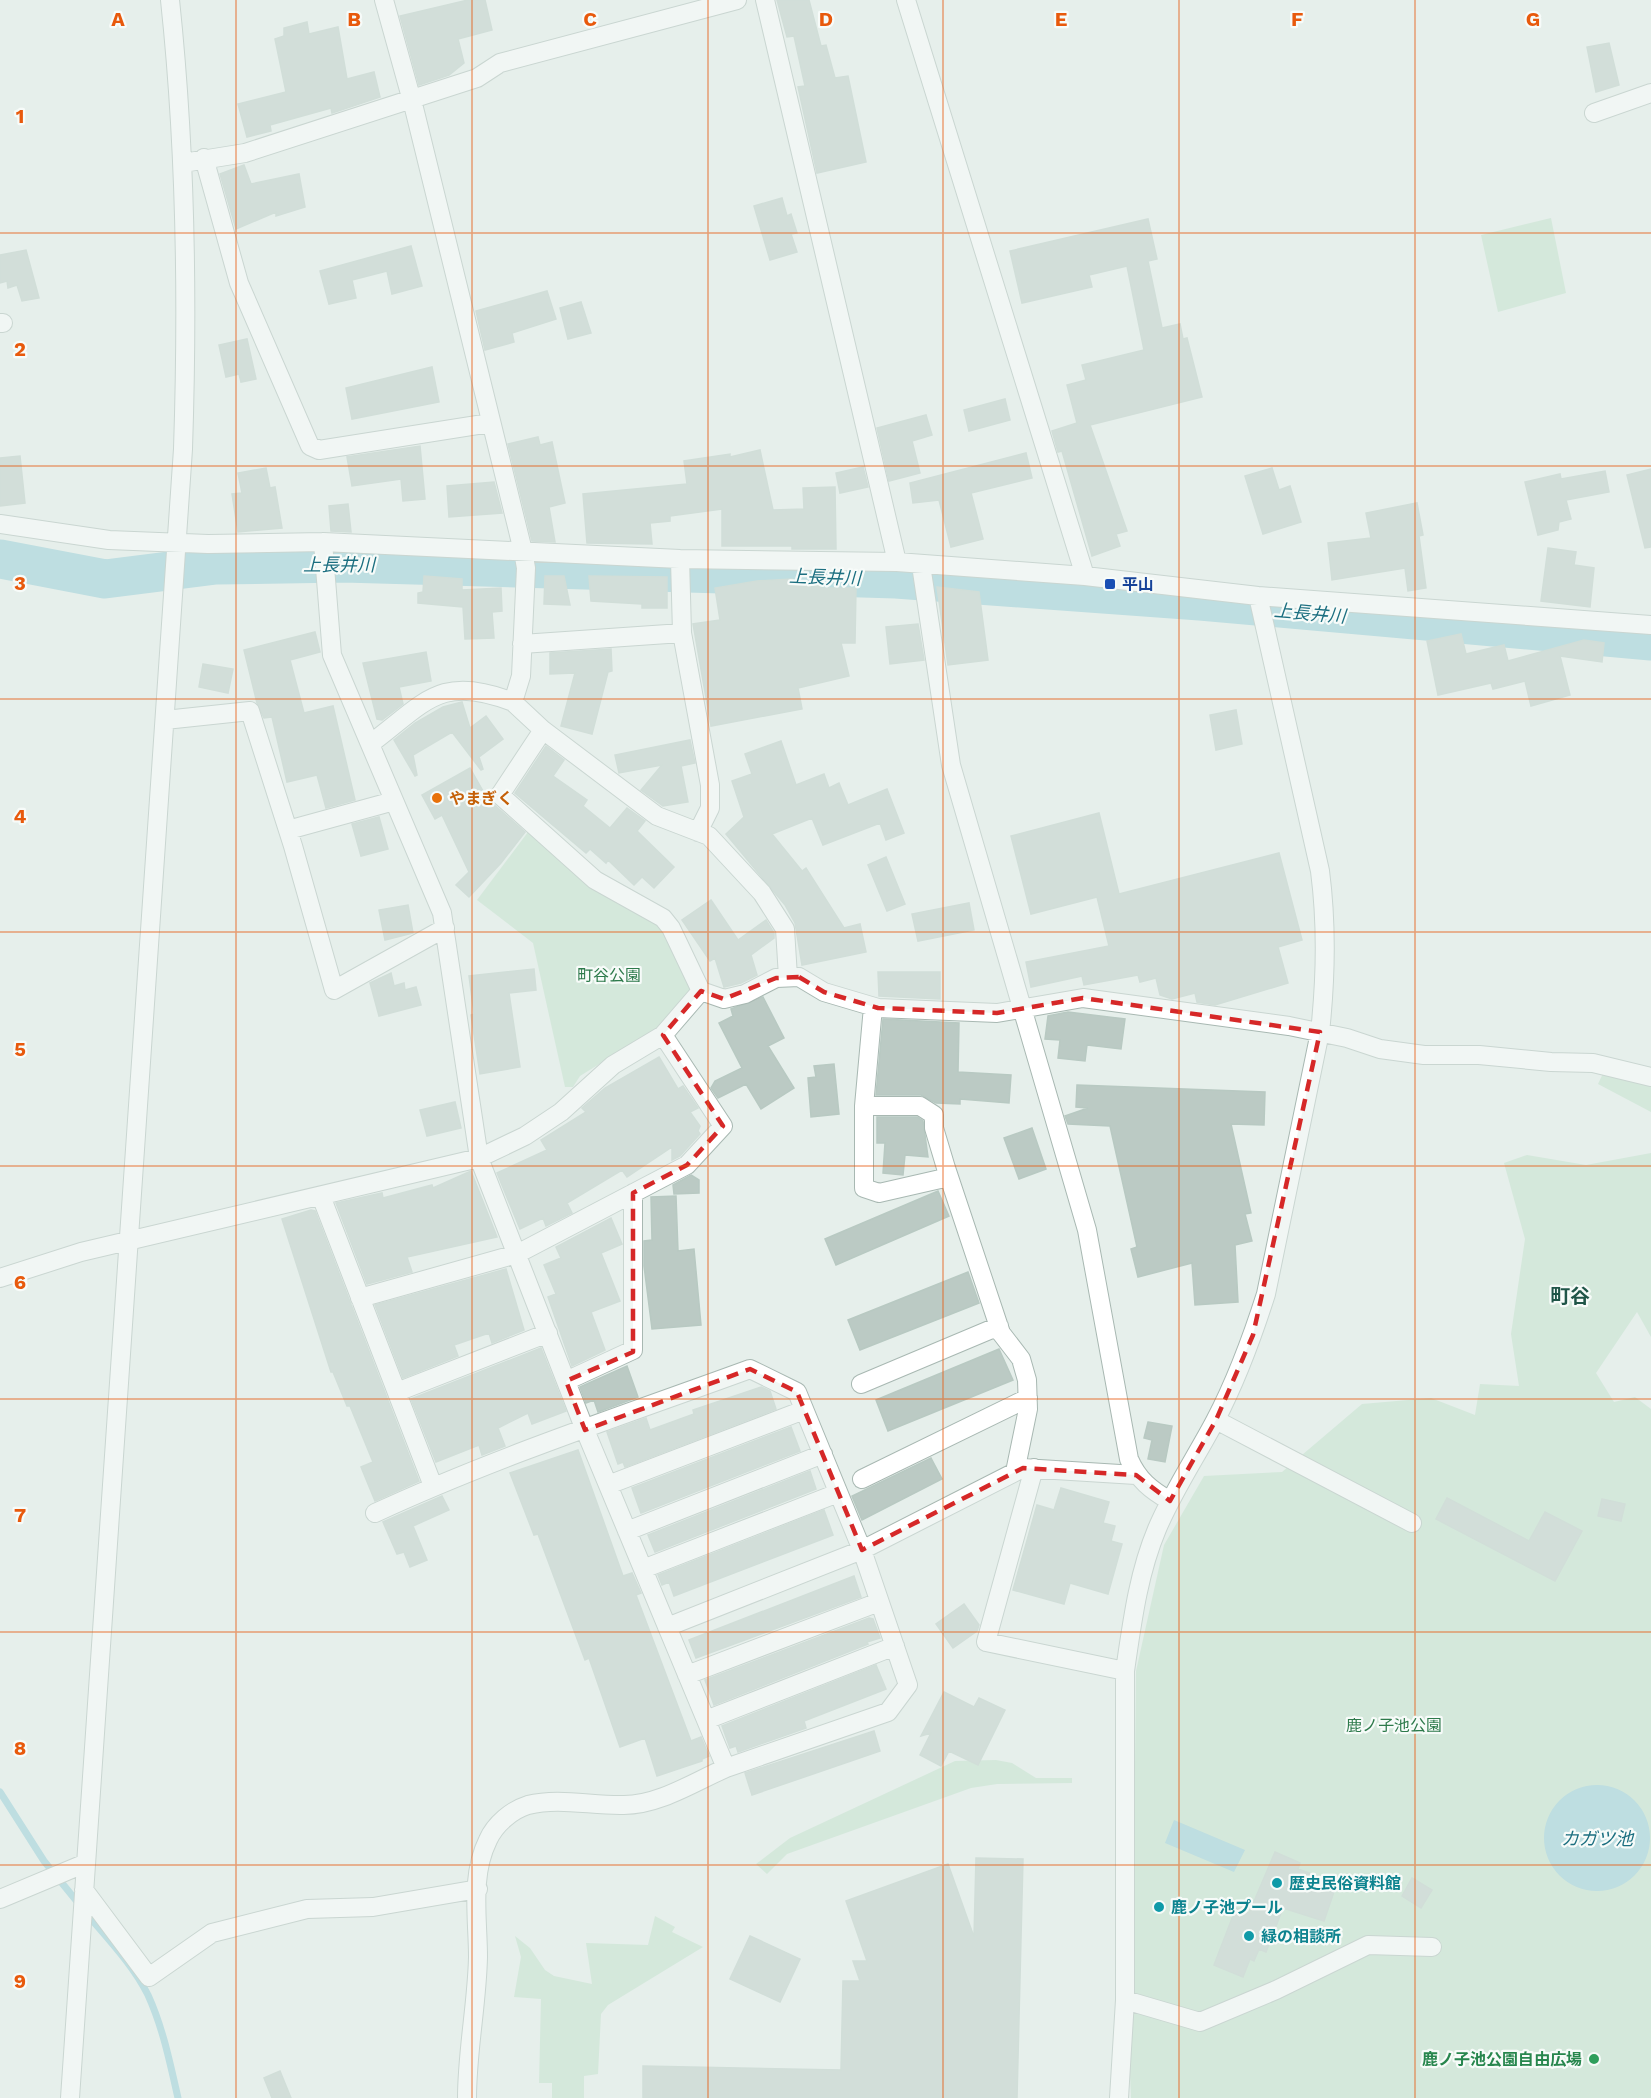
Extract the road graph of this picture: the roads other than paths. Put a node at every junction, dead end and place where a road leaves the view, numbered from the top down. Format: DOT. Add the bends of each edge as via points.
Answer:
graph roads {
  1 [pos="170,0"];
  2 [pos="384,0"];
  3 [pos="737,0"];
  4 [pos="765,0"];
  5 [pos="906,0"];
  6 [pos="1651,93"];
  7 [pos="412,101"];
  8 [pos="1594,113"];
  9 [pos="204,158"];
  10 [pos="183,163"];
  11 [pos="490,423"];
  12 [pos="0,524"];
  13 [pos="177,542"];
  14 [pos="322,542"];
  15 [pos="523,551"];
  16 [pos="680,559"];
  17 [pos="897,562"];
  18 [pos="921,566"];
  19 [pos="1085,576"];
  20 [pos="1258,596"];
  21 [pos="1651,625"];
  22 [pos="682,633"];
  23 [pos="522,644"];
  24 [pos="513,702"];
  25 [pos="165,720"];
  26 [pos="543,730"];
  27 [pos="370,744"];
  28 [pos="394,801"];
  29 [pos="288,830"];
  30 [pos="698,832"];
  31 [pos="445,928"];
  32 [pos="788,977"];
  33 [pos="701,991"];
  34 [pos="873,1007"];
  35 [pos="1023,1009"];
  36 [pos="1320,1032"];
  37 [pos="663,1035"];
  38 [pos="1651,1077"];
  39 [pos="864,1106"];
  40 [pos="479,1158"];
  41 [pos="949,1177"];
  42 [pos="633,1193"];
  43 [pos="321,1196"];
  44 [pos="130,1240"];
  45 [pos="518,1254"];
  46 [pos="0,1278"];
  47 [pos="360,1298"];
  48 [pos="999,1326"];
  49 [pos="548,1333"];
  50 [pos="566,1381"];
  51 [pos="861,1384"];
  52 [pos="397,1392"];
  53 [pos="1028,1398"];
  54 [pos="804,1410"];
  55 [pos="1216,1420"];
  56 [pos="585,1430"];
  57 [pos="823,1454"];
  58 [pos="1034,1468"];
  59 [pos="1015,1472"];
  60 [pos="1136,1475"];
  61 [pos="862,1479"];
  62 [pos="608,1485"];
  63 [pos="433,1486"];
  64 [pos="838,1492"];
  65 [pos="1170,1501"];
  66 [pos="375,1513"];
  67 [pos="1412,1523"];
  68 [pos="627,1531"];
  69 [pos="862,1550"];
  70 [pos="643,1569"];
  71 [pos="879,1602"];
  72 [pos="668,1627"];
  73 [pos="895,1646"];
  74 [pos="1125,1671"];
  75 [pos="687,1675"];
  76 [pos="706,1720"];
  77 [pos="726,1768"];
  78 [pos="86,1863"];
  79 [pos="478,1889"];
  80 [pos="84,1890"];
  81 [pos="0,1899"];
  82 [pos="1432,1947"];
  83 [pos="1125,2000"];
  84 [pos="70,2098"];
  85 [pos="467,2098"];
  86 [pos="1119,2098"];
  1 -- 10 [label="street"];
  2 -- 7 [label="street"];
  3 -- 7 [label="street" via="500,63 477,78"];
  4 -- 17 [label="street"];
  5 -- 19 [label="street"];
  6 -- 8 [label="street"];
  7 -- 9 [label="street" via="246,153"];
  7 -- 11 [label="street"];
  9 -- 10 [label="street"];
  9 -- 11 [label="street" via="239,283 310,446 319,450"];
  10 -- 13 [label="street" via="186,348"];
  11 -- 15 [label="street"];
  12 -- 13 [label="street" via="109,540"];
  13 -- 14 [label="street"];
  13 -- 25 [label="street"];
  14 -- 15 [label="street"];
  14 -- 27 [label="street" via="332,655"];
  15 -- 16 [label="street"];
  15 -- 23 [label="street" via="526,568"];
  16 -- 17 [label="street"];
  16 -- 22 [label="street"];
  17 -- 18 [label="street"];
  18 -- 19 [label="street"];
  18 -- 35 [label="street" via="951,765"];
  19 -- 20 [label="street"];
  20 -- 21 [label="street"];
  20 -- 36 [label="street" via="1320,871 1326,951"];
  22 -- 23 [label="street"];
  22 -- 30 [label="street" via="710,785 710,807"];
  23 -- 24 [label="street" via="521,676"];
  24 -- 26 [label="street"];
  24 -- 27 [label="street" via="487,691 455,688 425,700"];
  25 -- 29 [label="street" via="250,711"];
  25 -- 44 [label="street"];
  26 -- 30 [label="street" via="657,816"];
  26 -- 33 [label="street" via="500,795 595,880 663,918"];
  27 -- 28 [label="street"];
  28 -- 29 [label="street"];
  28 -- 31 [label="street"];
  29 -- 31 [label="street" via="334,990"];
  30 -- 32 [label="street" via="710,836 762,893 784,929"];
  31 -- 40 [label="street"];
  32 -- 33 [label="street" via="724,999"];
  32 -- 34 [label="street" via="799,977 824,992"];
  33 -- 37 [label="street"];
  34 -- 35 [label="street" via="997,1012"];
  34 -- 39 [label="street"];
  35 -- 36 [label="street" via="1083,998"];
  35 -- 60 [label="street" via="1087,1230 1129,1460"];
  36 -- 38 [label="street" via="1380,1049 1424,1055 1593,1063"];
  36 -- 55 [label="street" via="1266,1294 1253,1335"];
  37 -- 40 [label="street" via="613,1065 561,1112 525,1136"];
  37 -- 42 [label="street" via="723,1126 687,1165"];
  39 -- 41 [label="street" via="920,1107 934,1115 934,1128"];
  39 -- 41 [label="street" via="864,1188 879,1193"];
  40 -- 43 [label="street"];
  40 -- 45 [label="street"];
  41 -- 48 [label="street"];
  42 -- 45 [label="street"];
  42 -- 50 [label="street" via="633,1350"];
  43 -- 44 [label="street"];
  43 -- 47 [label="street"];
  44 -- 46 [label="street"];
  44 -- 78 [label="street"];
  45 -- 47 [label="street"];
  45 -- 49 [label="street"];
  47 -- 52 [label="street"];
  48 -- 51 [label="street"];
  48 -- 53 [label="street" via="1021,1359"];
  49 -- 50 [label="street"];
  49 -- 52 [label="street"];
  50 -- 56 [label="street"];
  52 -- 63 [label="street"];
  53 -- 59 [label="street"];
  53 -- 61 [label="street"];
  54 -- 56 [label="street" via="797,1392 750,1370"];
  54 -- 57 [label="street"];
  54 -- 62 [label="street"];
  55 -- 65 [label="street"];
  55 -- 67 [label="street"];
  56 -- 62 [label="street"];
  56 -- 63 [label="street"];
  57 -- 64 [label="street"];
  57 -- 68 [label="street"];
  58 -- 59 [label="street"];
  58 -- 60 [label="street"];
  58 -- 74 [label="street" via="986,1642"];
  59 -- 69 [label="street"];
  60 -- 65 [label="street" via="1150,1490"];
  62 -- 68 [label="street"];
  63 -- 66 [label="street"];
  64 -- 69 [label="street"];
  64 -- 70 [label="street"];
  65 -- 74 [label="street" via="1141,1577"];
  68 -- 70 [label="street"];
  69 -- 71 [label="street"];
  69 -- 72 [label="street"];
  70 -- 72 [label="street"];
  71 -- 73 [label="street"];
  71 -- 75 [label="street"];
  72 -- 75 [label="street"];
  73 -- 76 [label="street"];
  73 -- 77 [label="street" via="908,1685 888,1712"];
  74 -- 83 [label="street"];
  75 -- 76 [label="street"];
  76 -- 77 [label="street"];
  77 -- 79 [label="street" via="649,1803 549,1802 509,1814 488,1839"];
  78 -- 80 [label="street"];
  78 -- 81 [label="street"];
  79 -- 80 [label="street" via="373,1907 307,1909 212,1933 149,1977"];
  79 -- 85 [label="street" via="478,1956"];
  80 -- 84 [label="street"];
  82 -- 83 [label="street" via="1368,1945 1200,2022"];
  83 -- 86 [label="street"];
}
